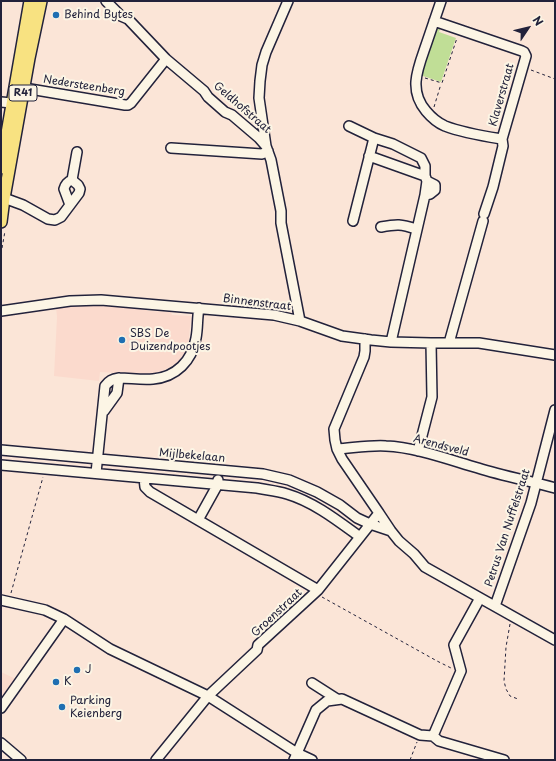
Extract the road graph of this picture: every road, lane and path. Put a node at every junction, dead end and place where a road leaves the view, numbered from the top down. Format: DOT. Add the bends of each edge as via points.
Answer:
graph roads {
  1 [pos="30,1"];
  2 [pos="41,1"];
  3 [pos="106,1"];
  4 [pos="288,1"];
  5 [pos="441,1"];
  6 [pos="434,21"];
  7 [pos="460,30"];
  8 [pos="166,59"];
  9 [pos="522,69"];
  10 [pos="417,75"];
  11 [pos="555,79"];
  12 [pos="442,83"];
  13 [pos="24,88"];
  14 [pos="1,102"];
  15 [pos="12,103"];
  16 [pos="6,114"];
  17 [pos="431,116"];
  18 [pos="349,126"];
  19 [pos="374,138"];
  20 [pos="502,139"];
  21 [pos="171,148"];
  22 [pos="267,148"];
  23 [pos="77,152"];
  24 [pos="369,156"];
  25 [pos="1,168"];
  26 [pos="426,178"];
  27 [pos="4,198"];
  28 [pos="353,221"];
  29 [pos="1,222"];
  30 [pos="381,226"];
  31 [pos="416,229"];
  32 [pos="198,308"];
  33 [pos="1,311"];
  34 [pos="300,321"];
  35 [pos="365,339"];
  36 [pos="391,342"];
  37 [pos="431,343"];
  38 [pos="449,343"];
  39 [pos="554,352"];
  40 [pos="555,410"];
  41 [pos="337,449"];
  42 [pos="1,450"];
  43 [pos="418,451"];
  44 [pos="97,459"];
  45 [pos="1,465"];
  46 [pos="45,470"];
  47 [pos="218,471"];
  48 [pos="96,473"];
  49 [pos="144,478"];
  50 [pos="536,483"];
  51 [pos="218,484"];
  52 [pos="555,488"];
  53 [pos="379,514"];
  54 [pos="198,520"];
  55 [pos="370,524"];
  56 [pos="391,531"];
  57 [pos="360,537"];
  58 [pos="317,592"];
  59 [pos="480,598"];
  60 [pos="5,601"];
  61 [pos="495,606"];
  62 [pos="512,616"];
  63 [pos="64,619"];
  64 [pos="555,640"];
  65 [pos="461,671"];
  66 [pos="312,683"];
  67 [pos="208,696"];
  68 [pos="337,699"];
  69 [pos="518,699"];
  70 [pos="1,708"];
  71 [pos="420,735"];
  72 [pos="433,736"];
  73 [pos="1,743"];
  74 [pos="295,757"];
  75 [pos="21,760"];
  76 [pos="156,760"];
  77 [pos="312,760"];
  78 [pos="410,760"];
  79 [pos="504,760"];
  1 -- 15 [label="main road, R41"];
  2 -- 13 [label="main road, R41"];
  3 -- 8 [label="street, Geldhofstraat" via="121,16 128,19"];
  4 -- 22 [label="street" via="262,65 259,98"];
  5 -- 6 [label="street"];
  6 -- 7 [label="street, Klaverstraat"];
  6 -- 10 [label="street"];
  7 -- 9 [label="street, Klaverstraat" via="524,52 526,58"];
  7 -- 12 [label="path"];
  8 -- 13 [label="street, Nedersteenberg" via="128,105"];
  8 -- 22 [label="street, Geldhofstraat" via="204,90 225,112 259,138"];
  9 -- 11 [label="path"];
  9 -- 20 [label="street, Klaverstraat"];
  10 -- 12 [label="path"];
  10 -- 17 [label="street" via="418,98 422,107"];
  12 -- 17 [label="path"];
  13 -- 27 [label="main road, R41"];
  14 -- 15 [label="street"];
  15 -- 16 [label="main road, R41"];
  16 -- 25 [label="main road, R41"];
  17 -- 20 [label="street" via="444,125 458,130"];
  18 -- 19 [label="street"];
  19 -- 24 [label="street"];
  19 -- 26 [label="street" via="421,158"];
  20 -- 38 [label="street, Klaverstraat" via="503,146 495,180"];
  21 -- 22 [label="street" via="262,154"];
  22 -- 34 [label="street, Geldhofstraat" via="280,204 281,223"];
  23 -- 27 [label="street" via="72,180 64,186 70,205 61,217 55,220 48,219"];
  24 -- 26 [label="street"];
  24 -- 28 [label="street"];
  26 -- 31 [label="street" via="425,195"];
  27 -- 29 [label="main road, R41"];
  30 -- 31 [label="street" via="402,224"];
  31 -- 36 [label="street"];
  32 -- 33 [label="street, Binnenstraat" via="101,300 70,301"];
  32 -- 34 [label="street, Binnenstraat" via="274,315"];
  32 -- 44 [label="street" via="196,339 192,353 179,369 161,378 119,378 117,393 103,412"];
  34 -- 35 [label="street, Binnenstraat" via="342,336"];
  35 -- 36 [label="street, Binnenstraat"];
  35 -- 41 [label="street" via="364,357 334,429"];
  36 -- 37 [label="street, Binnenstraat"];
  37 -- 38 [label="street, Binnenstraat"];
  37 -- 43 [label="street" via="432,397"];
  38 -- 39 [label="street, Binnenstraat" via="480,343"];
  40 -- 50 [label="street, Petrus Van Nuffelstraat"];
  41 -- 43 [label="street, Arendsveld" via="387,446"];
  41 -- 53 [label="street"];
  42 -- 44 [label="street, Mijlbekelaan"];
  43 -- 50 [label="street, Arendsveld"];
  44 -- 47 [label="street, Mijlbekelaan"];
  44 -- 48 [label="street"];
  45 -- 46 [label="street"];
  46 -- 48 [label="street"];
  46 -- 60 [label="path"];
  47 -- 51 [label="street"];
  47 -- 55 [label="street, Mijlbekelaan" via="263,474 289,480 317,492"];
  48 -- 49 [label="street"];
  49 -- 51 [label="street"];
  49 -- 54 [label="street" via="150,492"];
  50 -- 52 [label="street, Arendsveld"];
  50 -- 61 [label="street, Petrus Van Nuffelstraat"];
  51 -- 54 [label="street"];
  51 -- 57 [label="street" via="288,494 316,506"];
  53 -- 55 [label="street, Groenstraat"];
  53 -- 56 [label="street"];
  54 -- 58 [label="street"];
  55 -- 56 [label="street, Mijlbekelaan"];
  55 -- 57 [label="street, Groenstraat"];
  56 -- 59 [label="street" via="425,567"];
  57 -- 58 [label="street, Groenstraat"];
  58 -- 65 [label="path" via="436,661"];
  58 -- 67 [label="street, Groenstraat" via="258,645 257,650"];
  59 -- 61 [label="street"];
  59 -- 65 [label="street" via="454,645"];
  60 -- 63 [label="street" via="45,610"];
  61 -- 62 [label="street"];
  62 -- 64 [label="street"];
  62 -- 69 [label="path" via="506,647 504,681 510,696"];
  63 -- 67 [label="street" via="110,649"];
  63 -- 70 [label="street"];
  65 -- 72 [label="street"];
  66 -- 68 [label="street"];
  67 -- 74 [label="street"];
  67 -- 76 [label="street, Groenstraat"];
  68 -- 71 [label="street"];
  68 -- 74 [label="street" via="327,701 316,710"];
  71 -- 72 [label="street"];
  71 -- 78 [label="path"];
  72 -- 79 [label="street" via="439,741"];
  73 -- 75 [label="street"];
  74 -- 77 [label="street"];
}
